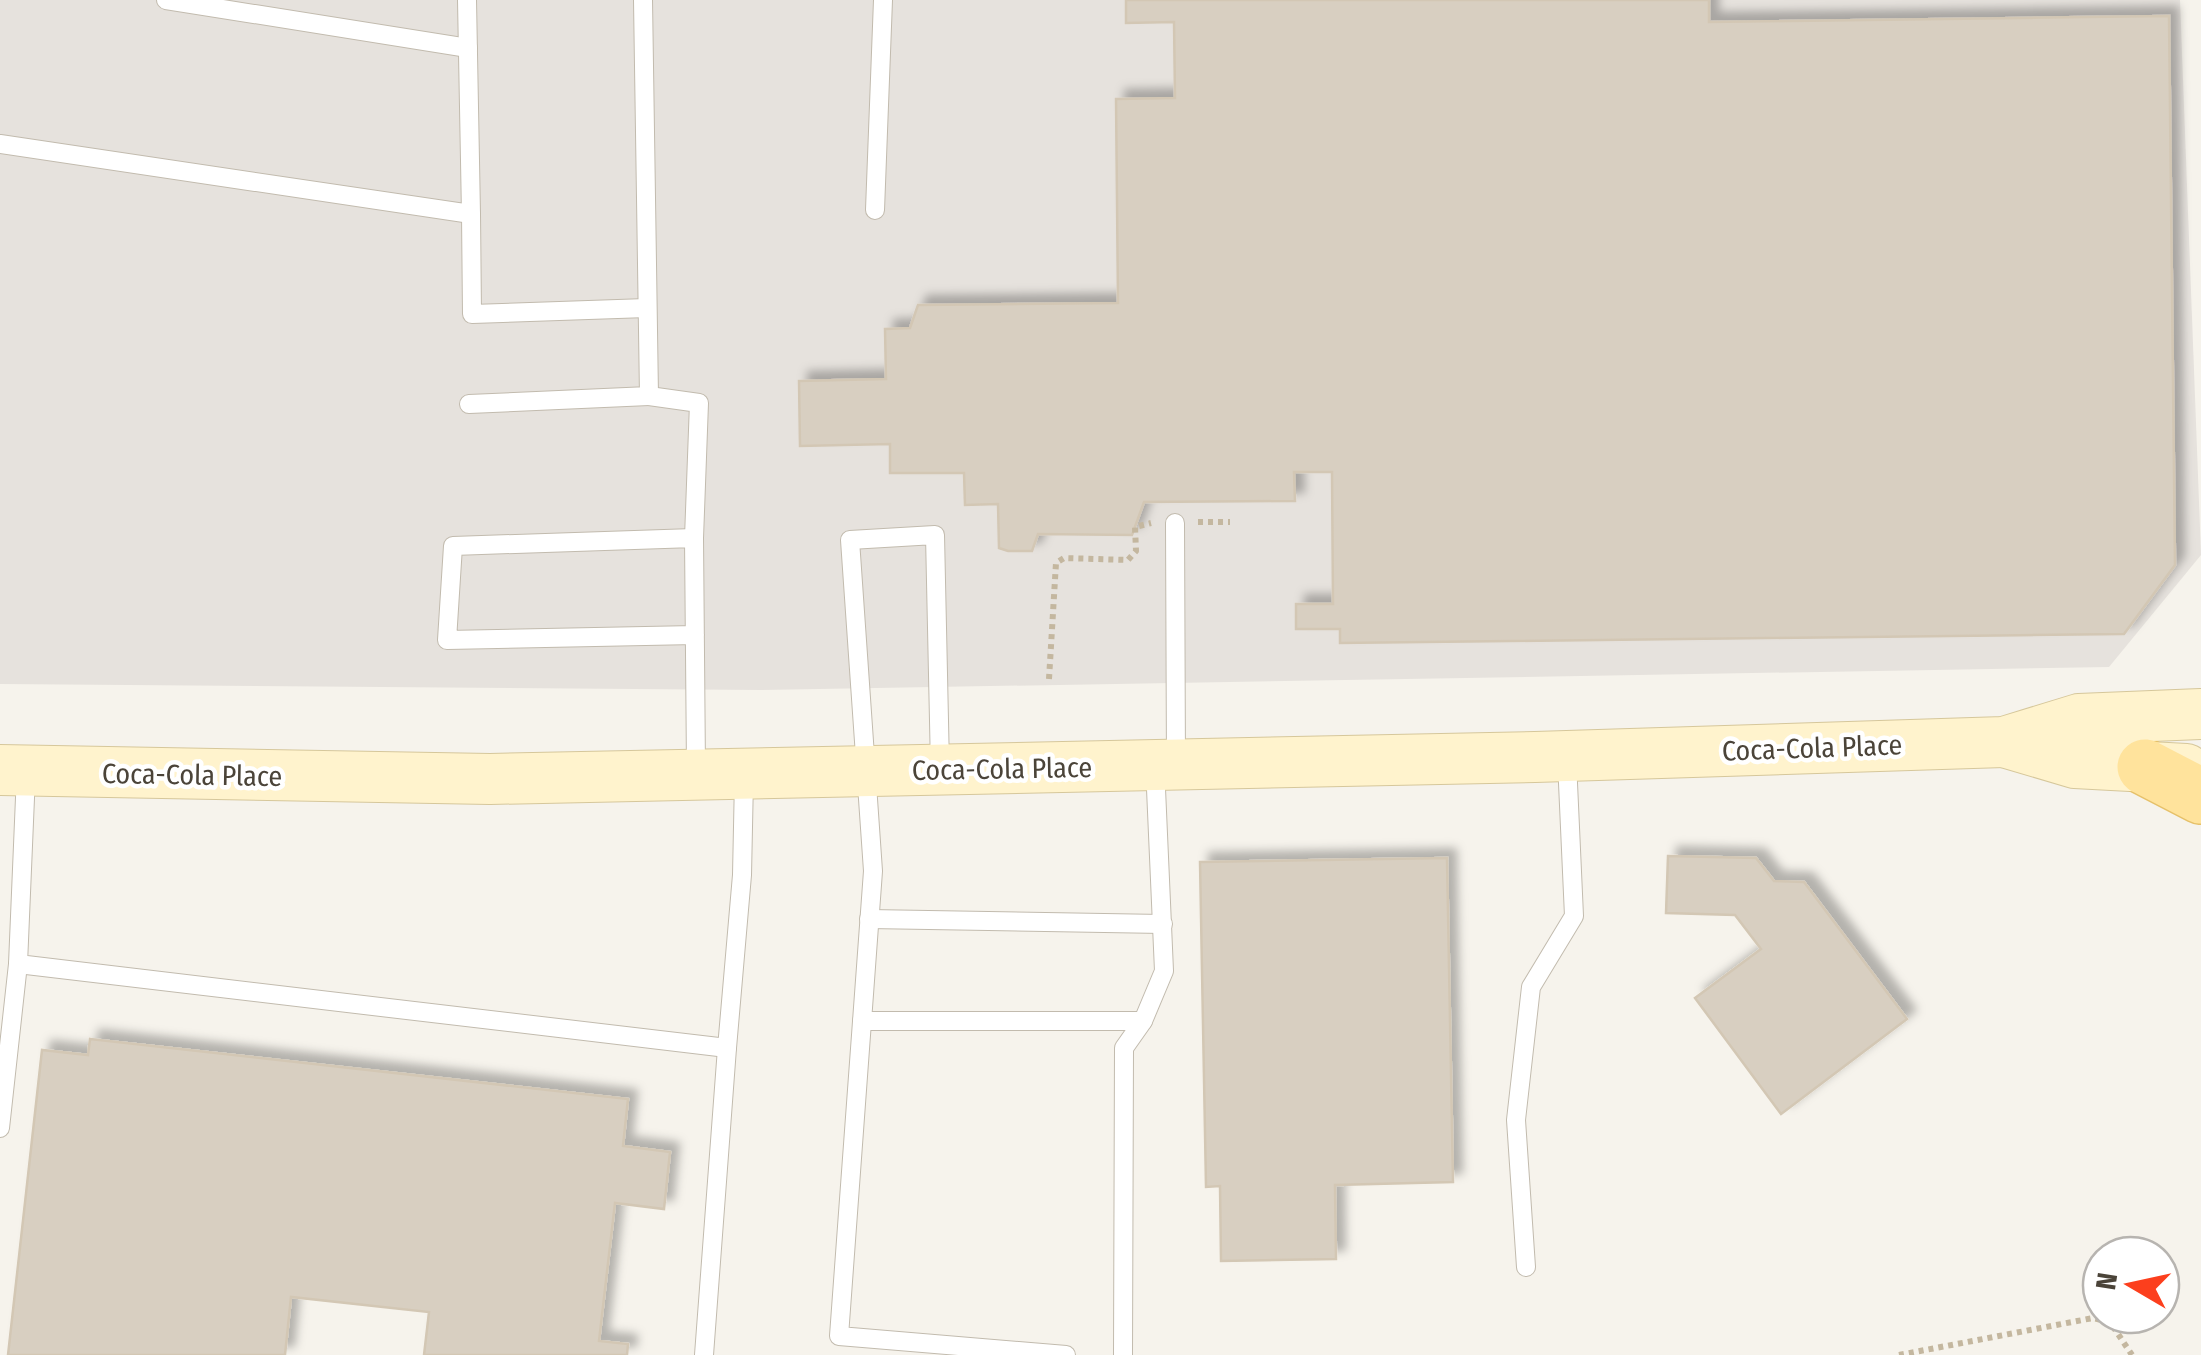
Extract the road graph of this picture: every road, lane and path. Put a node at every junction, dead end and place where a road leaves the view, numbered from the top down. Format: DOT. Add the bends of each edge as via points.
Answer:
graph roads {
  1 [pos="166,0"];
  2 [pos="466,0"];
  3 [pos="643,0"];
  4 [pos="883,0"];
  5 [pos="468,48"];
  6 [pos="0,144"];
  7 [pos="875,210"];
  8 [pos="471,214"];
  9 [pos="647,308"];
  10 [pos="650,396"];
  11 [pos="469,404"];
  12 [pos="1230,522"];
  13 [pos="1175,523"];
  14 [pos="694,538"];
  15 [pos="695,635"];
  16 [pos="1048,679"];
  17 [pos="2201,714"];
  18 [pos="2004,742"];
  19 [pos="1567,756"];
  20 [pos="1166,765"];
  21 [pos="2145,766"];
  22 [pos="940,770"];
  23 [pos="2201,770"];
  24 [pos="13,771"];
  25 [pos="869,772"];
  26 [pos="720,774"];
  27 [pos="2201,796"];
  28 [pos="869,919"];
  29 [pos="1162,924"];
  30 [pos="18,964"];
  31 [pos="862,1021"];
  32 [pos="1143,1021"];
  33 [pos="728,1048"];
  34 [pos="0,1128"];
  35 [pos="1526,1266"];
  36 [pos="704,1355"];
  37 [pos="1066,1355"];
  38 [pos="1122,1355"];
  39 [pos="1900,1355"];
  40 [pos="2132,1355"];
  1 -- 5 [label="lane"];
  2 -- 5 [label="lane"];
  3 -- 9 [label="lane"];
  4 -- 7 [label="lane"];
  5 -- 8 [label="lane"];
  6 -- 8 [label="lane"];
  8 -- 9 [label="lane" via="472,314"];
  9 -- 10 [label="lane"];
  10 -- 11 [label="lane"];
  10 -- 14 [label="lane" via="699,403"];
  12 -- 13 [label="path"];
  13 -- 16 [label="path" via="1138,524 1136,551 1128,560 1056,563"];
  13 -- 20 [label="lane"];
  14 -- 15 [label="lane"];
  14 -- 15 [label="lane" via="453,546 447,640"];
  15 -- 26 [label="lane"];
  17 -- 18 [label="street, Coca-Cola Place" via="2079,719"];
  18 -- 19 [label="street, Coca-Cola Place"];
  18 -- 21 [label="street, Coca-Cola Place" via="2076,763"];
  19 -- 20 [label="street, Coca-Cola Place"];
  19 -- 35 [label="lane" via="1574,916 1531,988 1516,1120"];
  20 -- 22 [label="street, Coca-Cola Place"];
  20 -- 29 [label="lane"];
  21 -- 23 [label="street, Coca-Cola Place"];
  21 -- 27 [label="main road"];
  22 -- 25 [label="street, Coca-Cola Place"];
  22 -- 25 [label="lane" via="935,535 850,540"];
  24 -- 26 [label="street, Coca-Cola Place" via="281,778"];
  24 -- 30 [label="lane"];
  25 -- 26 [label="street, Coca-Cola Place"];
  25 -- 28 [label="lane"];
  26 -- 33 [label="lane" via="742,876"];
  28 -- 29 [label="lane"];
  28 -- 31 [label="lane"];
  29 -- 32 [label="lane" via="1164,971"];
  30 -- 33 [label="lane"];
  30 -- 34 [label="lane"];
  31 -- 32 [label="lane"];
  31 -- 37 [label="lane" via="839,1336"];
  32 -- 38 [label="lane" via="1124,1048"];
  33 -- 36 [label="lane"];
  39 -- 40 [label="path" via="2093,1318 2110,1322"];
}
